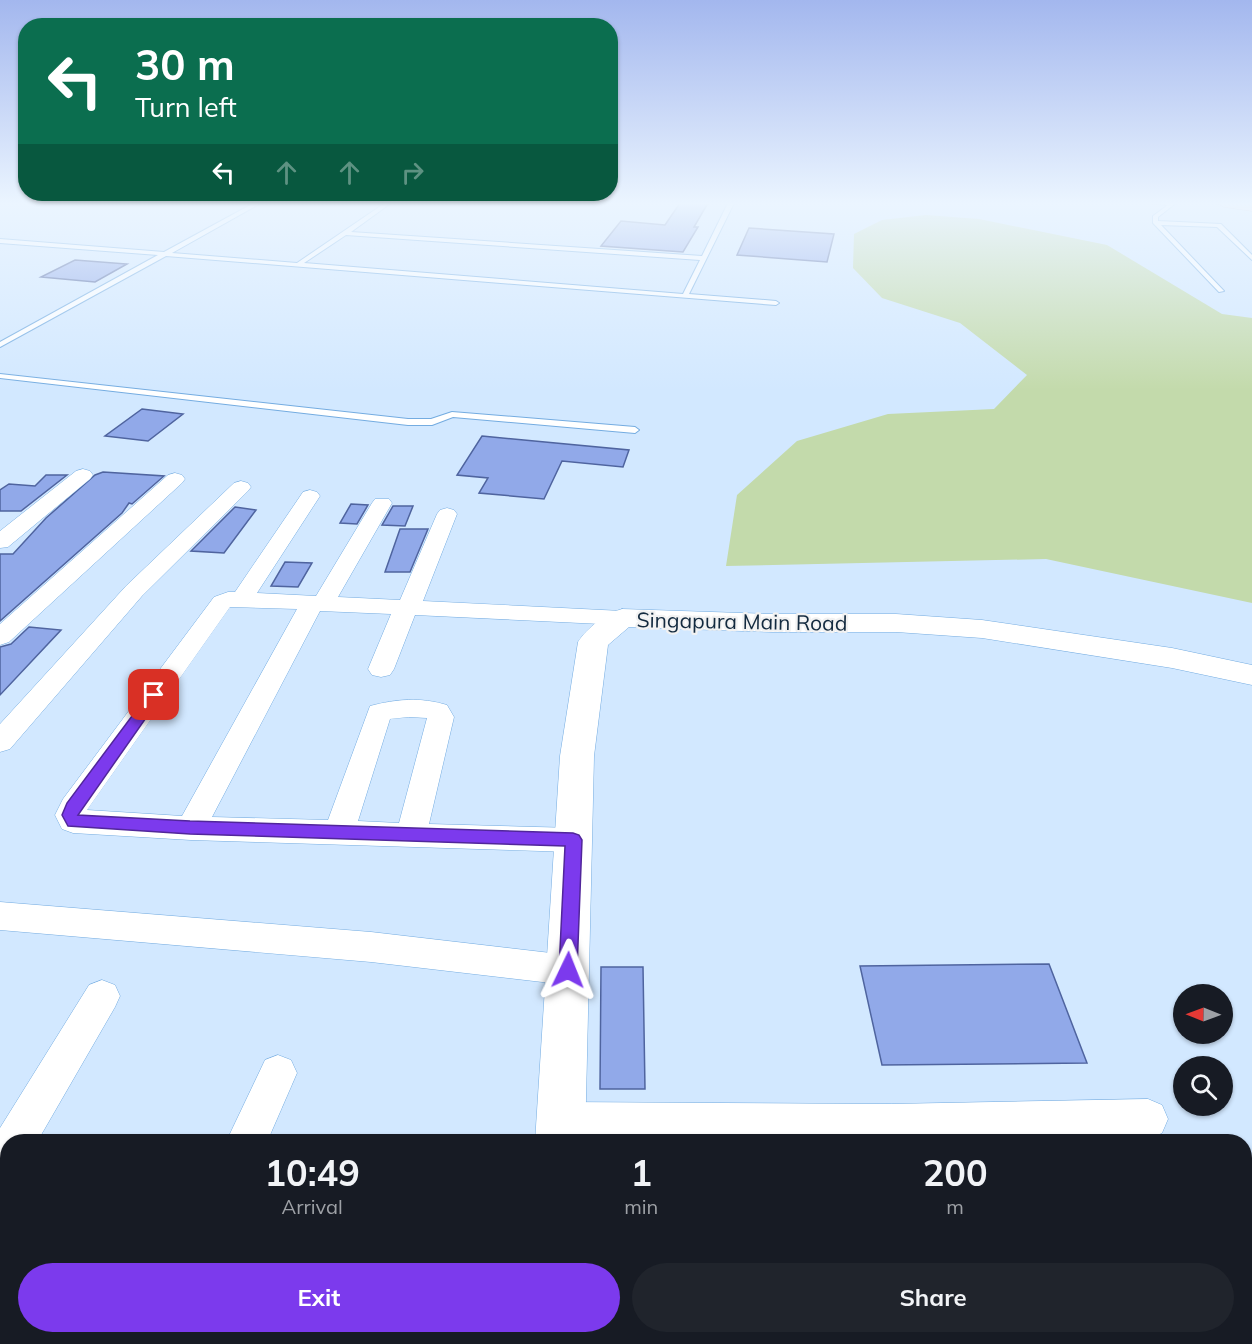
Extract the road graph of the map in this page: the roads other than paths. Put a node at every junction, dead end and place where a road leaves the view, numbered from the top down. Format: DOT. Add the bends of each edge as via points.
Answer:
graph roads {
  1 [pos="145,266"];
  2 [pos="307,266"];
  3 [pos="700,266"];
  4 [pos="1197,266"];
  5 [pos="1221,291"];
  6 [pos="685,296"];
  7 [pos="776,303"];
  8 [pos="0,345"];
  9 [pos="0,376"];
  10 [pos="635,430"];
  11 [pos="83,475"];
  12 [pos="175,479"];
  13 [pos="241,487"];
  14 [pos="310,496"];
  15 [pos="382,503"];
  16 [pos="447,514"];
  17 [pos="0,542"];
  18 [pos="242,599"];
  19 [pos="318,602"];
  20 [pos="407,607"];
  21 [pos="622,618"];
  22 [pos="0,637"];
  23 [pos="381,669"];
  24 [pos="1252,675"];
  25 [pos="0,742"];
  26 [pos="190,828"];
  27 [pos="340,831"];
  28 [pos="411,834"];
  29 [pos="573,840"];
  30 [pos="0,916"];
  31 [pos="568,970"];
  32 [pos="102,996"];
  33 [pos="278,1072"];
  34 [pos="1148,1119"];
  35 [pos="561,1132"];
  36 [pos="893,1133"];
  37 [pos="19,1134"];
  38 [pos="250,1134"];
  1 -- 8 [label="lane"];
  2 -- 6 [label="lane"];
  3 -- 6 [label="lane"];
  4 -- 5 [label="lane"];
  6 -- 7 [label="lane"];
  9 -- 10 [label="lane" via="408,422 432,422 452,414"];
  11 -- 17 [label="street"];
  12 -- 22 [label="street"];
  13 -- 25 [label="street" via="134,591"];
  14 -- 18 [label="street"];
  15 -- 19 [label="street"];
  16 -- 20 [label="street"];
  18 -- 19 [label="street"];
  18 -- 26 [label="street" via="222,602 70,815 73,821"];
  19 -- 20 [label="street"];
  19 -- 26 [label="street"];
  20 -- 21 [label="street"];
  20 -- 23 [label="street"];
  21 -- 24 [label="street, Singapura Main Road" via="896,623 982,629 1172,658"];
  21 -- 29 [label="street, Singapura Main Road" via="593,642 577,756"];
  26 -- 27 [label="street"];
  27 -- 28 [label="street"];
  27 -- 28 [label="street" via="379,713 398,708 430,709 438,711 441,717"];
  28 -- 29 [label="street"];
  29 -- 31 [label="street, Singapura Main Road"];
  30 -- 31 [label="street" via="371,947"];
  31 -- 35 [label="street, Singapura Main Road"];
  32 -- 37 [label="street"];
  33 -- 38 [label="street"];
  34 -- 36 [label="street"];
  35 -- 36 [label="street"];
}
